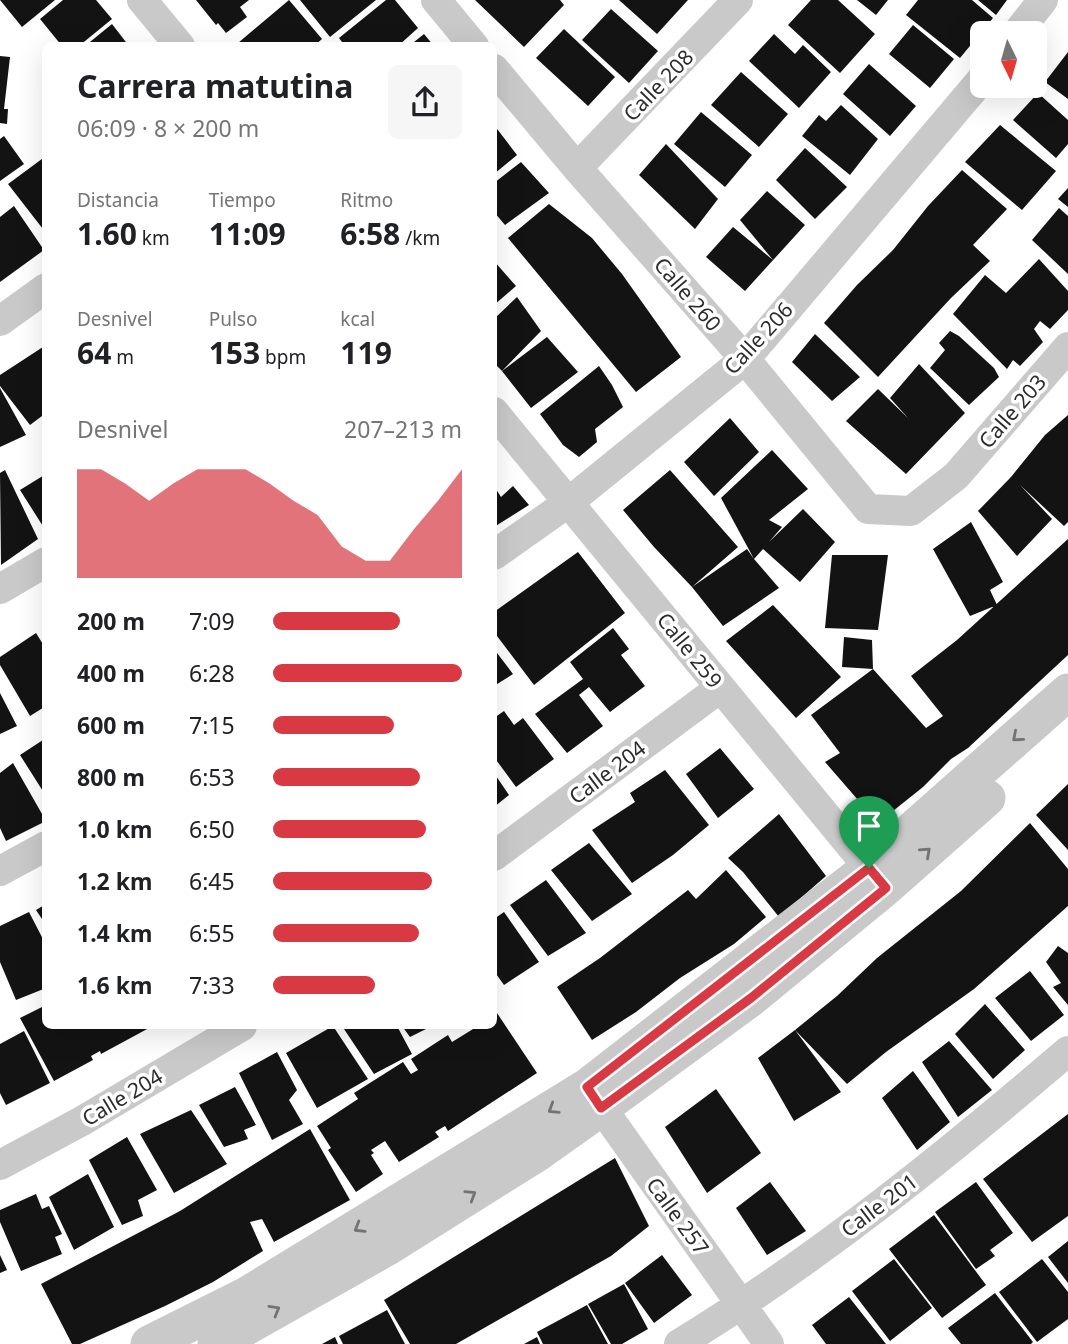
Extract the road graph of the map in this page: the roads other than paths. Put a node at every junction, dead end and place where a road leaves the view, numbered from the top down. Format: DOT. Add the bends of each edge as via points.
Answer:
graph roads {
  1 [pos="142,0"];
  2 [pos="436,0"];
  3 [pos="738,0"];
  4 [pos="1043,0"];
  5 [pos="1026,21"];
  6 [pos="177,42"];
  7 [pos="471,42"];
  8 [pos="497,73"];
  9 [pos="970,93"];
  10 [pos="577,168"];
  11 [pos="42,291"];
  12 [pos="0,321"];
  13 [pos="1068,347"];
  14 [pos="745,359"];
  15 [pos="497,416"];
  16 [pos="957,476"];
  17 [pos="569,502"];
  18 [pos="497,553"];
  19 [pos="42,564"];
  20 [pos="0,589"];
  21 [pos="720,688"];
  22 [pos="1068,692"];
  23 [pos="1068,724"];
  24 [pos="42,848"];
  25 [pos="497,854"];
  26 [pos="0,871"];
  27 [pos="877,878"];
  28 [pos="237,1029"];
  29 [pos="1068,1051"];
  30 [pos="594,1098"];
  31 [pos="0,1165"];
  32 [pos="742,1306"];
  33 [pos="149,1344"];
  34 [pos="216,1344"];
  35 [pos="679,1344"];
  36 [pos="769,1344"];
  1 -- 6 [label="street"];
  2 -- 7 [label="street"];
  3 -- 10 [label="street, Calle 208"];
  4 -- 5 [label="street"];
  8 -- 10 [label="street, Calle 260"];
  9 -- 14 [label="street, Calle 206"];
  10 -- 14 [label="street, Calle 260"];
  11 -- 12 [label="street"];
  13 -- 16 [label="street, Calle 203"];
  14 -- 16 [label="street, Calle 260" via="868,509 911,511"];
  14 -- 17 [label="street, Calle 206"];
  15 -- 17 [label="street, Calle 259"];
  17 -- 18 [label="street, Calle 206"];
  17 -- 21 [label="street, Calle 259"];
  19 -- 20 [label="street"];
  21 -- 25 [label="street, Calle 204"];
  21 -- 27 [label="street, Calle 259"];
  22 -- 27 [label="street, one-way"];
  27 -- 23 [label="street, one-way"];
  24 -- 26 [label="street"];
  27 -- 30 [label="street" via="751,998"];
  28 -- 31 [label="street, Calle 204"];
  29 -- 32 [label="street, Calle 201" via="880,1206"];
  30 -- 32 [label="street, Calle 257"];
  30 -- 33 [label="street, one-way" via="247,1295"];
  34 -- 30 [label="street, one-way" via="386,1248 539,1152"];
  32 -- 35 [label="street, Calle 201"];
  32 -- 36 [label="street, Calle 257"];
}
